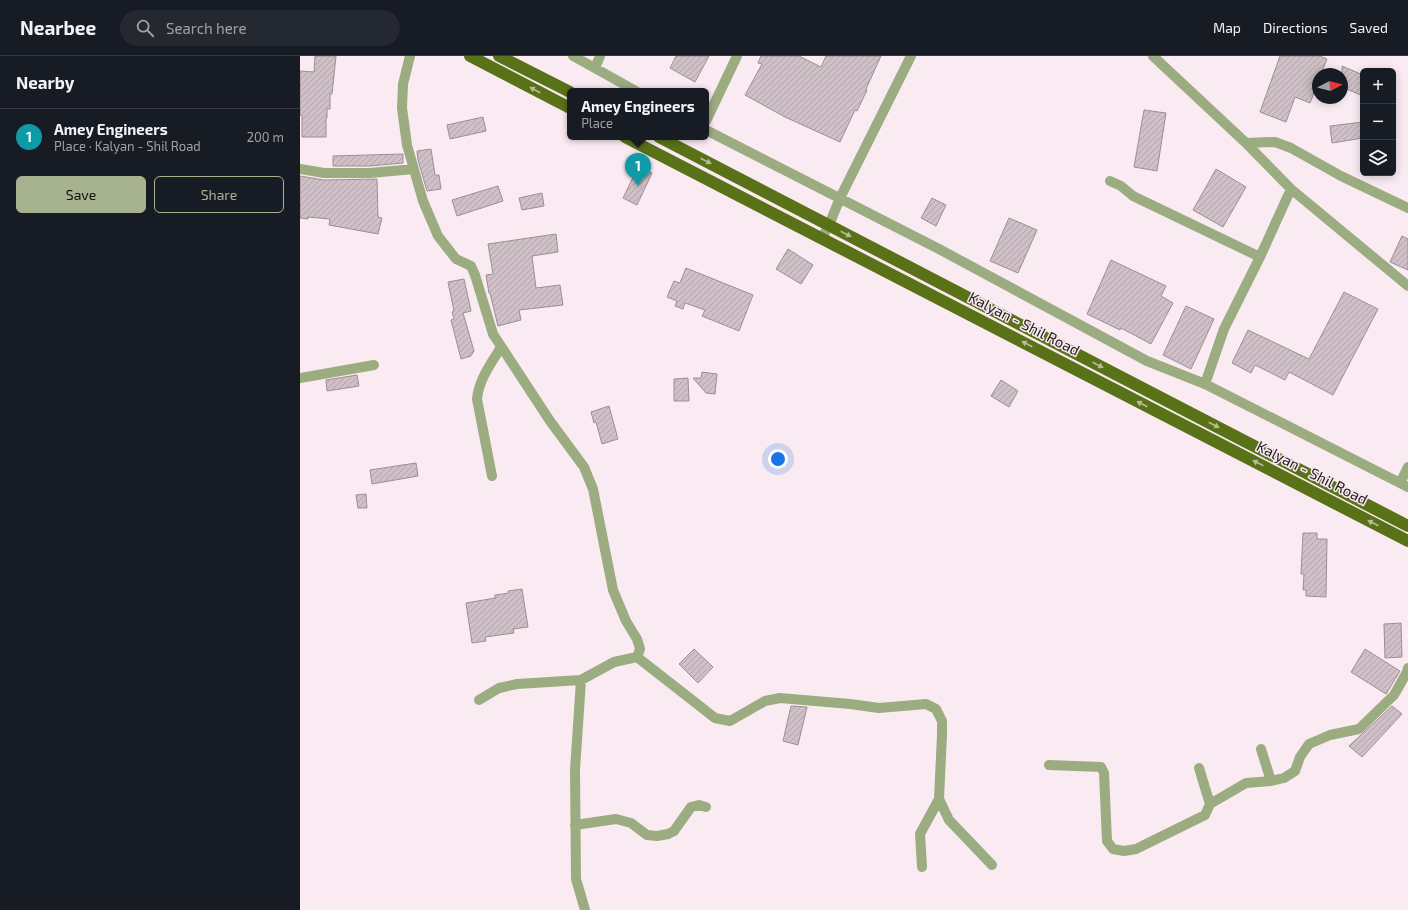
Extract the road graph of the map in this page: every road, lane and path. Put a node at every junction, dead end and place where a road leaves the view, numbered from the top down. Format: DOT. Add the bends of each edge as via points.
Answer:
graph roads {
  1 [pos="410,56"];
  2 [pos="470,56"];
  3 [pos="499,56"];
  4 [pos="573,56"];
  5 [pos="600,56"];
  6 [pos="737,56"];
  7 [pos="911,56"];
  8 [pos="1153,56"];
  9 [pos="594,68"];
  10 [pos="631,88"];
  11 [pos="567,90"];
  12 [pos="567,106"];
  13 [pos="709,115"];
  14 [pos="709,132"];
  15 [pos="631,140"];
  16 [pos="665,140"];
  17 [pos="1246,143"];
  18 [pos="300,169"];
  19 [pos="414,170"];
  20 [pos="1110,182"];
  21 [pos="1291,189"];
  22 [pos="840,198"];
  23 [pos="1408,208"];
  24 [pos="829,225"];
  25 [pos="822,238"];
  26 [pos="1260,257"];
  27 [pos="1408,286"];
  28 [pos="501,347"];
  29 [pos="374,365"];
  30 [pos="300,378"];
  31 [pos="1205,384"];
  32 [pos="1408,467"];
  33 [pos="492,476"];
  34 [pos="1404,485"];
  35 [pos="1408,526"];
  36 [pos="1408,541"];
  37 [pos="637,657"];
  38 [pos="1408,668"];
  39 [pos="581,680"];
  40 [pos="479,700"];
  41 [pos="1261,749"];
  42 [pos="1049,765"];
  43 [pos="1199,768"];
  44 [pos="1271,782"];
  45 [pos="939,799"];
  46 [pos="1210,804"];
  47 [pos="706,807"];
  48 [pos="575,825"];
  49 [pos="992,866"];
  50 [pos="922,867"];
  51 [pos="585,910"];
  1 -- 19 [label="street" via="403,84 402,108"];
  12 -- 2 [label="main road, one-way"];
  3 -- 11 [label="main road"];
  4 -- 9 [label="street"];
  5 -- 9 [label="street"];
  6 -- 13 [label="street"];
  7 -- 22 [label="street"];
  8 -- 17 [label="street"];
  9 -- 10 [label="street"];
  14 -- 22 [label="street"];
  15 -- 25 [label="main road, Kalyan - Shil Road"];
  16 -- 24 [label="main road, Kalyan - Shil Road, one-way"];
  17 -- 21 [label="street"];
  17 -- 23 [label="street" via="1275,142 1291,148 1341,176"];
  18 -- 19 [label="street" via="324,173"];
  19 -- 28 [label="street" via="423,201 438,236 456,259 471,266 493,334"];
  20 -- 26 [label="street" via="1121,186 1133,196"];
  21 -- 26 [label="street"];
  21 -- 27 [label="street"];
  22 -- 24 [label="street"];
  22 -- 31 [label="street" via="1147,361"];
  24 -- 25 [label="street"];
  24 -- 35 [label="main road, Kalyan - Shil Road, one-way"];
  36 -- 25 [label="main road, Kalyan - Shil Road, one-way"];
  26 -- 31 [label="street" via="1224,329"];
  28 -- 33 [label="street" via="482,379 477,399"];
  28 -- 37 [label="street" via="584,467 593,489 613,590 637,639 640,649"];
  29 -- 30 [label="street"];
  31 -- 34 [label="street"];
  32 -- 34 [label="street"];
  37 -- 39 [label="street" via="614,662"];
  37 -- 45 [label="street" via="715,718 722,720 730,721 765,701 780,698 880,708 926,704 936,709 942,721"];
  38 -- 44 [label="street" via="1394,695 1359,729 1330,735 1309,744 1300,757 1295,771"];
  39 -- 40 [label="street" via="517,684 500,688"];
  39 -- 48 [label="street" via="575,770"];
  41 -- 44 [label="street"];
  42 -- 46 [label="street" via="1101,767 1104,773 1107,841 1113,849 1136,849 1154,841 1206,815"];
  43 -- 46 [label="street"];
  44 -- 46 [label="street" via="1246,783"];
  45 -- 49 [label="street" via="949,820"];
  45 -- 50 [label="street" via="920,834"];
  47 -- 48 [label="street" via="691,807 674,831 657,836 647,835 631,823 616,819"];
  48 -- 51 [label="street" via="576,879"];
}
